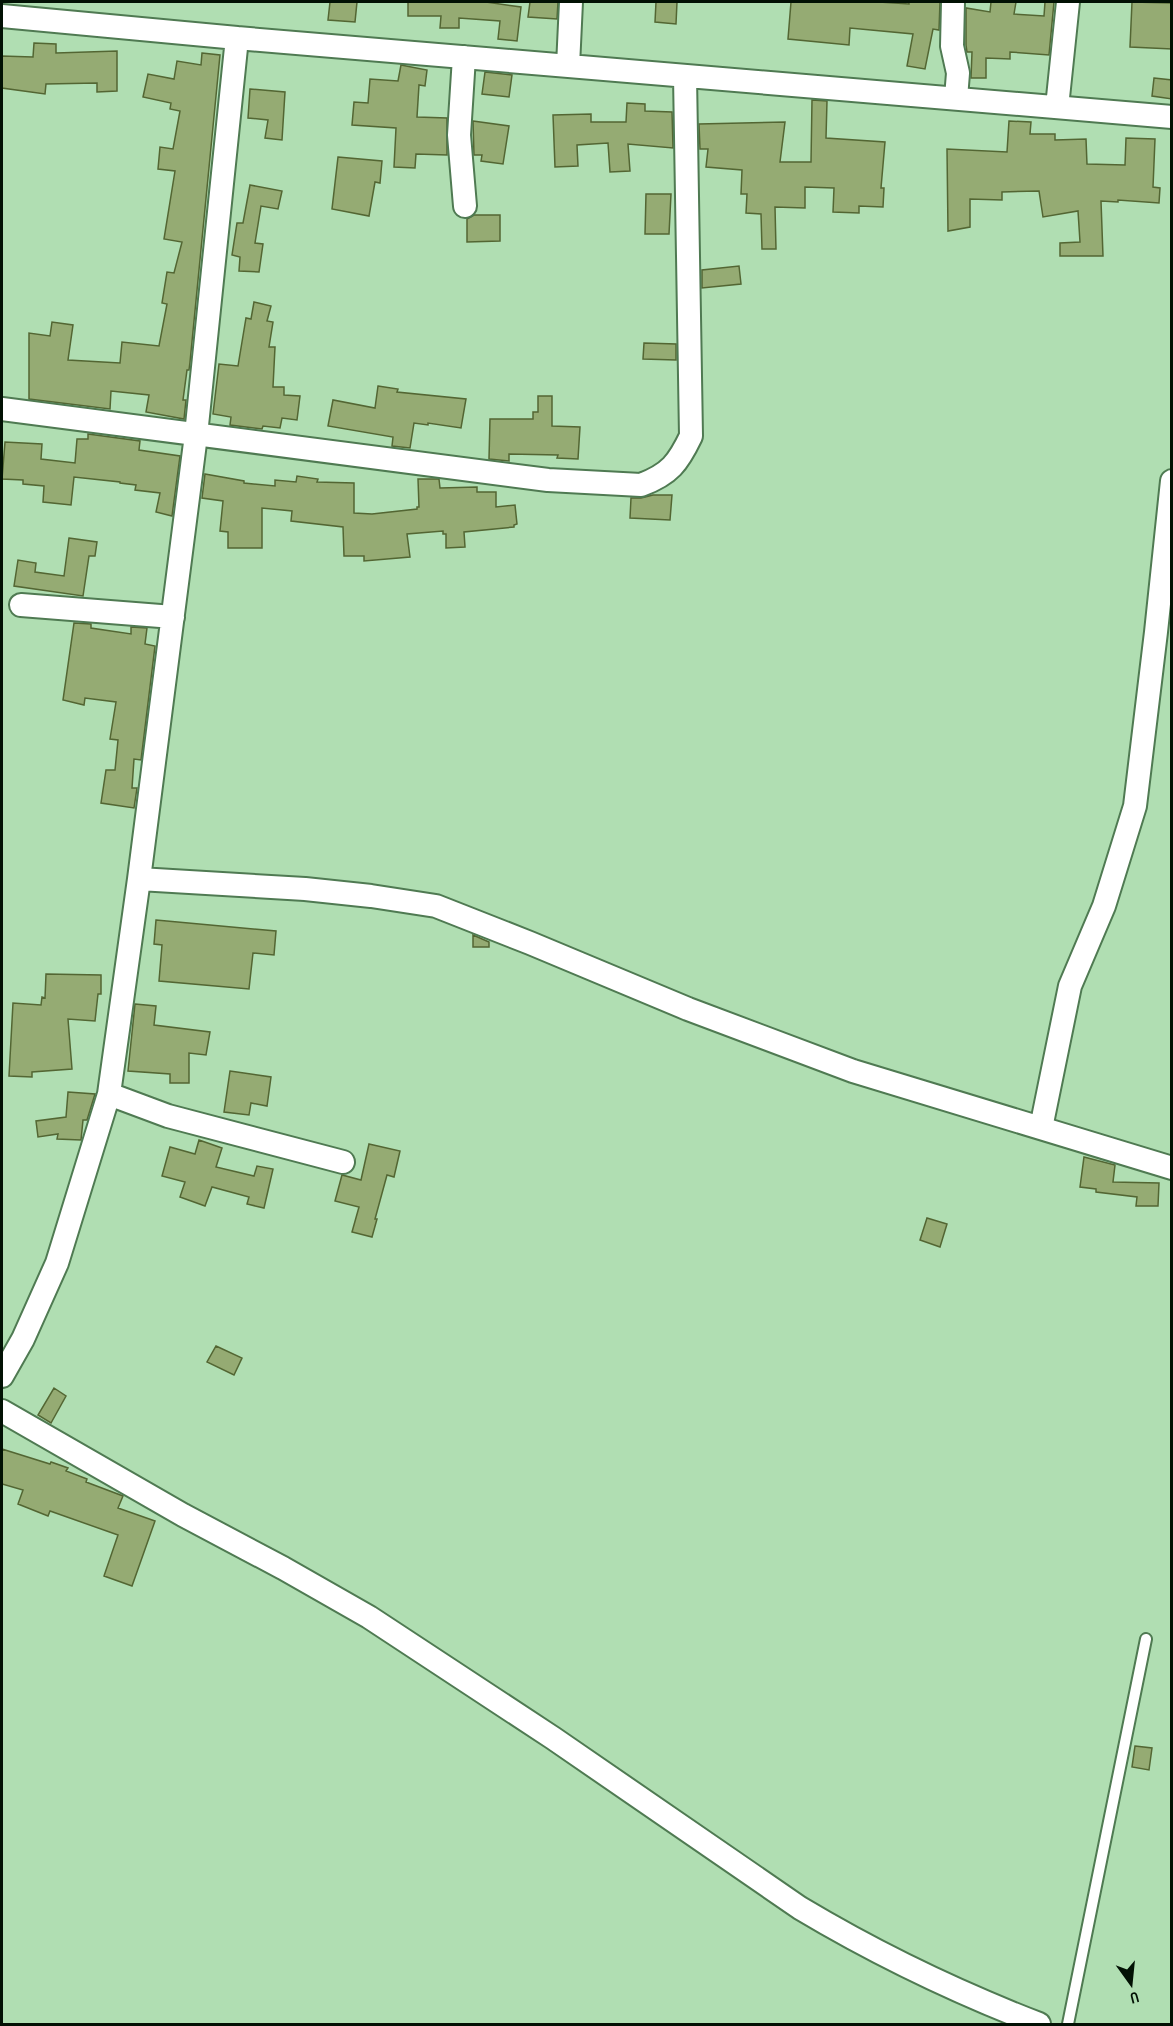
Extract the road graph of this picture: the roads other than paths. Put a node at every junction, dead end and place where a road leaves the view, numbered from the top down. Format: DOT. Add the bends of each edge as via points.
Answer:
graph roads {
  1 [pos="571,2"];
  2 [pos="953,2"];
  3 [pos="1068,2"];
  4 [pos="2,16"];
  5 [pos="237,38"];
  6 [pos="464,57"];
  7 [pos="568,66"];
  8 [pos="685,76"];
  9 [pos="956,99"];
  10 [pos="1057,107"];
  11 [pos="1172,117"];
  12 [pos="465,206"];
  13 [pos="2,409"];
  14 [pos="196,435"];
  15 [pos="1172,481"];
  16 [pos="21,605"];
  17 [pos="172,616"];
  18 [pos="139,879"];
  19 [pos="109,1094"];
  20 [pos="1041,1128"];
  21 [pos="343,1162"];
  22 [pos="1172,1168"];
  23 [pos="2,1376"];
  24 [pos="2,1411"];
  25 [pos="1146,1639"];
  26 [pos="1039,2025"];
  27 [pos="1068,2025"];
  1 -- 7 [label="street"];
  2 -- 9 [label="street"];
  3 -- 10 [label="street"];
  4 -- 5 [label="street"];
  5 -- 6 [label="street"];
  5 -- 14 [label="street"];
  6 -- 7 [label="street"];
  6 -- 12 [label="street" via="459,135"];
  7 -- 8 [label="street"];
  8 -- 9 [label="street"];
  8 -- 14 [label="street" via="691,436 668,473 641,485 548,480"];
  9 -- 10 [label="street"];
  10 -- 11 [label="street"];
  13 -- 14 [label="street"];
  14 -- 17 [label="street"];
  15 -- 20 [label="street" via="1135,806 1104,906 1070,986"];
  16 -- 17 [label="street"];
  17 -- 18 [label="street"];
  18 -- 19 [label="street"];
  18 -- 20 [label="street" via="305,889 436,906 688,1010 853,1071"];
  19 -- 21 [label="street" via="168,1116"];
  19 -- 23 [label="street" via="57,1263 24,1340"];
  20 -- 22 [label="street"];
  24 -- 26 [label="street" via="369,1617 553,1737 800,1908 915,1971"];
  25 -- 27 [label="lane"];
}
